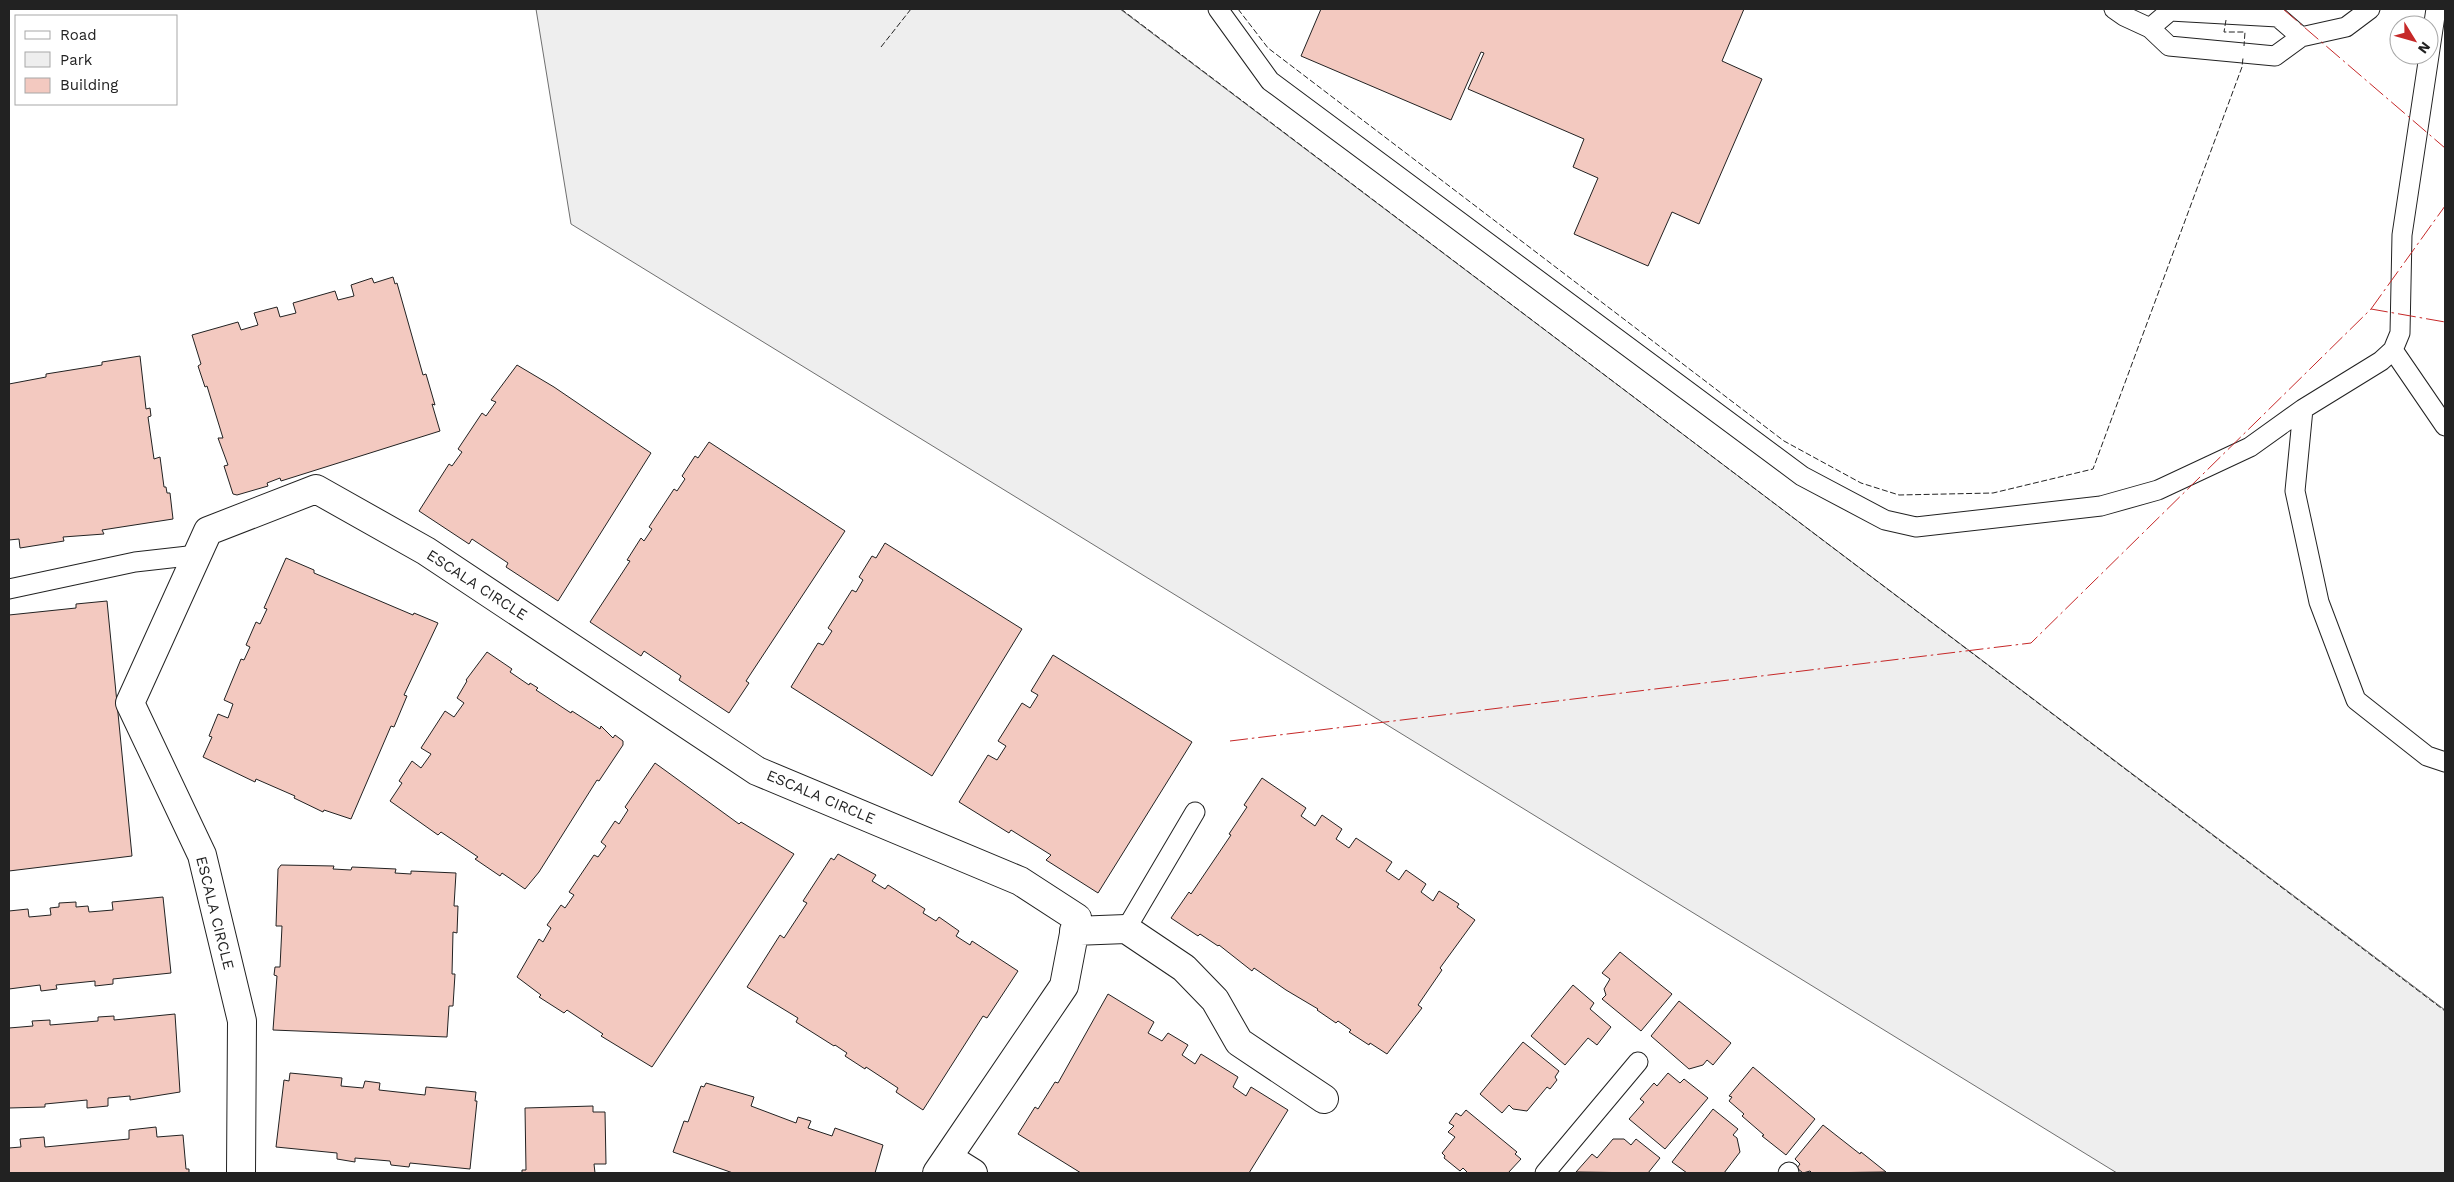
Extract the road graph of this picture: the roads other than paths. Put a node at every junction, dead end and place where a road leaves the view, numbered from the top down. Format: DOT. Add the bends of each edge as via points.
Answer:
graph roads {
  1 [pos="1218,9"];
  2 [pos="2114,9"];
  3 [pos="2370,9"];
  4 [pos="2436,9"];
  5 [pos="2150,28"];
  6 [pos="2301,37"];
  7 [pos="2393,350"];
  8 [pos="2303,409"];
  9 [pos="2445,426"];
  10 [pos="197,555"];
  11 [pos="9,590"];
  12 [pos="2445,762"];
  13 [pos="1195,812"];
  14 [pos="1126,929"];
  15 [pos="1074,931"];
  16 [pos="1638,1062"];
  17 [pos="1324,1099"];
  18 [pos="943,1166"];
  19 [pos="241,1173"];
  20 [pos="973,1173"];
  21 [pos="1544,1173"];
  1 -- 8 [label="lane" via="1270,81 1802,476 1885,520 1916,527 2101,506 2158,490 2250,446"];
  2 -- 5 [label="lane"];
  3 -- 6 [label="lane" via="2346,27"];
  4 -- 7 [label="lane" via="2402,235 2400,332"];
  5 -- 6 [label="lane" via="2169,46 2275,56"];
  5 -- 6 [label="lane" via="2170,11 2278,17"];
  7 -- 8 [label="lane" via="2381,361"];
  7 -- 9 [label="lane"];
  8 -- 12 [label="lane" via="2295,491 2319,602 2356,700 2427,756"];
  10 -- 11 [label="lane" via="135,562"];
  10 -- 15 [label="street, ESCALA CIRCLE" via="208,531 316,489 426,551 757,771 1020,881 1077,918"];
  10 -- 19 [label="street, ESCALA CIRCLE" via="130,703 202,855 240,1012"];
  13 -- 14 [label="lane"];
  14 -- 15 [label="street"];
  14 -- 17 [label="street" via="1184,968 1215,1000 1239,1042"];
  15 -- 18 [label="street, ESCALA CIRCLE" via="1064,986"];
  16 -- 21 [label="lane"];
  18 -- 20 [label="street"];
}
